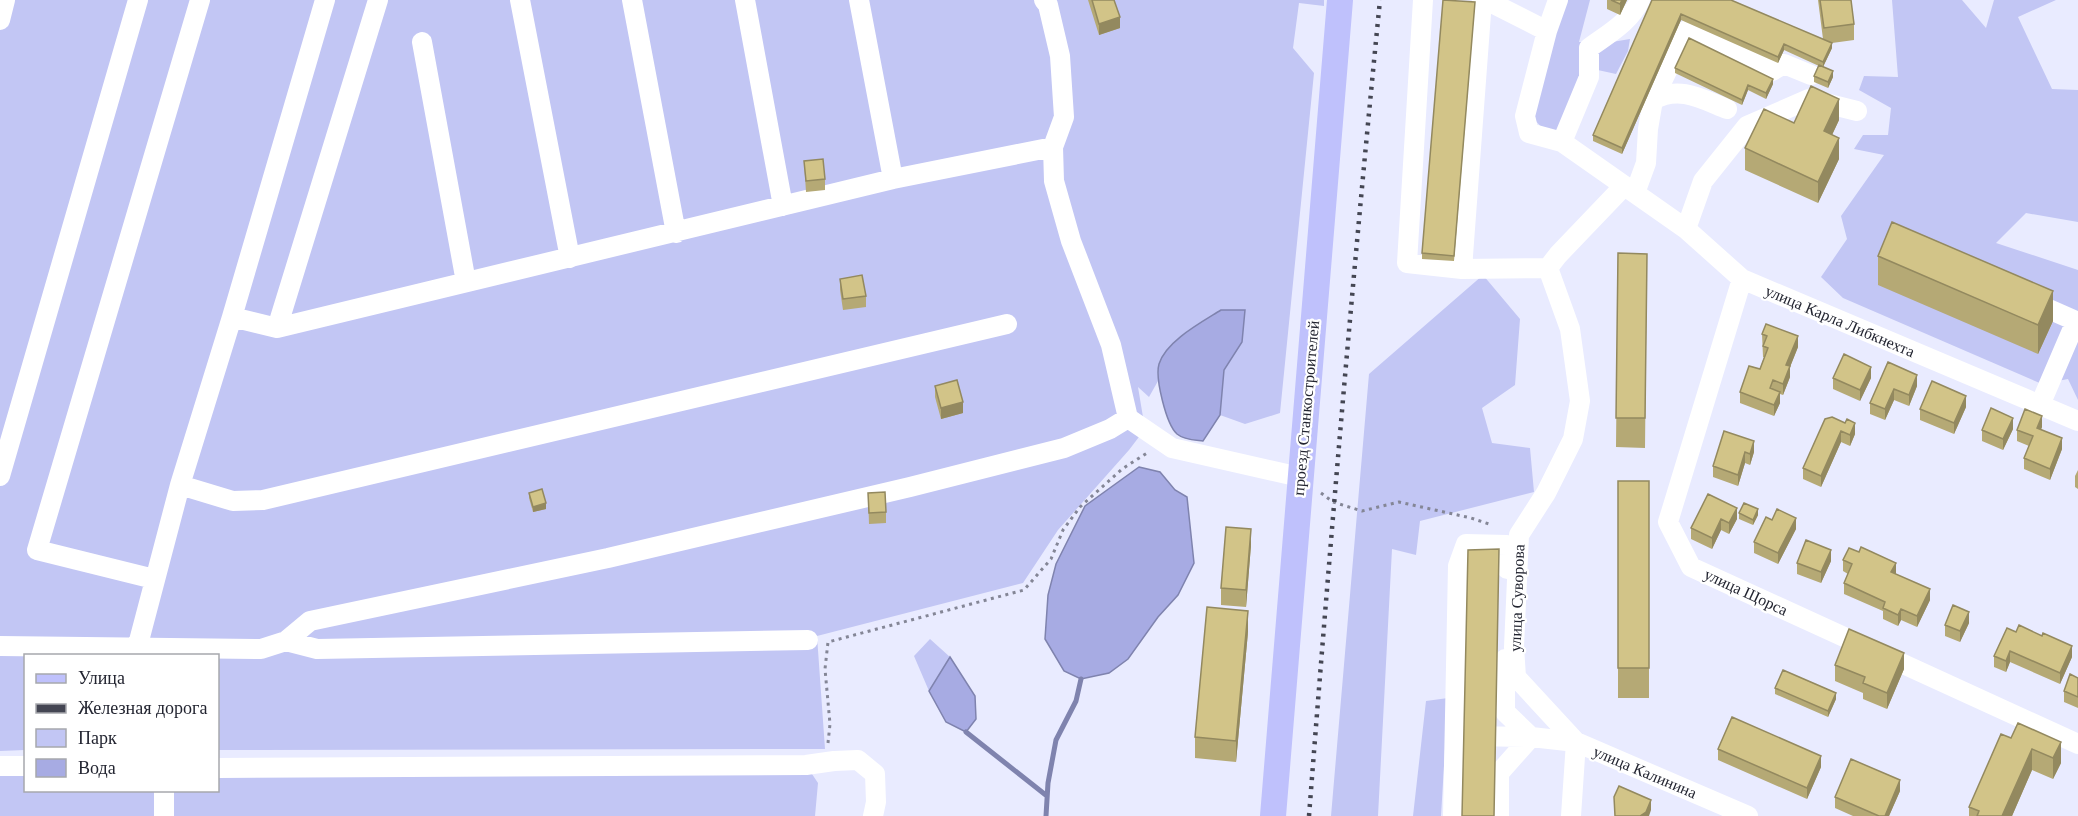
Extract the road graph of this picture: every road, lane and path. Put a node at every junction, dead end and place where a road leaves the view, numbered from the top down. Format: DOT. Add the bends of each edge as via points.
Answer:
graph roads {
  1 [pos="4,0"];
  2 [pos="138,0"];
  3 [pos="200,0"];
  4 [pos="325,0"];
  5 [pos="378,0"];
  6 [pos="520,0"];
  7 [pos="632,0"];
  8 [pos="745,0"];
  9 [pos="859,0"];
  10 [pos="1044,0"];
  11 [pos="1340,0"];
  12 [pos="1423,0"];
  13 [pos="1482,0"];
  14 [pos="1486,0"];
  15 [pos="1558,0"];
  16 [pos="1640,0"];
  17 [pos="0,20"];
  18 [pos="1547,31"];
  19 [pos="422,42"];
  20 [pos="1811,75"];
  21 [pos="1653,100"];
  22 [pos="1727,109"];
  23 [pos="1857,111"];
  24 [pos="1562,142"];
  25 [pos="1053,147"];
  26 [pos="893,179"];
  27 [pos="1629,189"];
  28 [pos="783,206"];
  29 [pos="1686,229"];
  30 [pos="676,233"];
  31 [pos="570,258"];
  32 [pos="1548,268"];
  33 [pos="1462,269"];
  34 [pos="1742,279"];
  35 [pos="466,282"];
  36 [pos="2012,292"];
  37 [pos="232,317"];
  38 [pos="2077,321"];
  39 [pos="1007,324"];
  40 [pos="277,328"];
  41 [pos="2040,405"];
  42 [pos="1128,418"];
  43 [pos="2078,421"];
  44 [pos="1172,448"];
  45 [pos="0,476"];
  46 [pos="1300,477"];
  47 [pos="180,485"];
  48 [pos="1519,535"];
  49 [pos="1477,574"];
  50 [pos="154,579"];
  51 [pos="808,640"];
  52 [pos="286,641"];
  53 [pos="0,646"];
  54 [pos="135,652"];
  55 [pos="1471,736"];
  56 [pos="1531,737"];
  57 [pos="1576,742"];
  58 [pos="2078,744"];
  59 [pos="828,745"];
  60 [pos="0,766"];
  61 [pos="24,766"];
  62 [pos="219,768"];
  63 [pos="164,792"];
  64 [pos="164,816"];
  65 [pos="873,816"];
  66 [pos="1273,816"];
  67 [pos="1453,816"];
  68 [pos="1470,816"];
  69 [pos="1499,816"];
  70 [pos="1571,816"];
  71 [pos="1748,816"];
  1 -- 17 [label="street"];
  2 -- 45 [label="street"];
  3 -- 50 [label="street" via="37,550"];
  4 -- 37 [label="street"];
  5 -- 40 [label="street"];
  6 -- 31 [label="street"];
  7 -- 30 [label="street"];
  8 -- 28 [label="street"];
  9 -- 26 [label="street"];
  10 -- 25 [label="street" via="1060,56 1064,117"];
  11 -- 46 [label="main road, проезд Станкостроителей"];
  12 -- 33 [label="street" via="1407,263"];
  13 -- 33 [label="street"];
  14 -- 18 [label="street"];
  15 -- 18 [label="street"];
  16 -- 24 [label="street" via="1635,11 1616,29 1589,48 1590,76"];
  18 -- 24 [label="street" via="1525,116 1529,133"];
  19 -- 35 [label="street"];
  20 -- 21 [label="street" via="1784,64 1772,71 1687,30"];
  21 -- 22 [label="street" via="1664,93 1683,93"];
  21 -- 27 [label="street" via="1646,163"];
  23 -- 29 [label="street" via="1809,99 1747,126 1703,181"];
  24 -- 27 [label="street"];
  25 -- 26 [label="street"];
  25 -- 42 [label="street" via="1054,181 1071,241 1111,345"];
  26 -- 28 [label="street"];
  27 -- 29 [label="street, улица Карла Либкнехта"];
  27 -- 32 [label="street"];
  28 -- 30 [label="street"];
  29 -- 34 [label="street, улица Карла Либкнехта"];
  30 -- 31 [label="street"];
  31 -- 35 [label="street"];
  32 -- 33 [label="street"];
  32 -- 48 [label="street, улица Суворова" via="1570,329 1580,401 1573,439"];
  34 -- 41 [label="street, улица Карла Либкнехта"];
  34 -- 58 [label="street, улица Щорса" via="1668,522 1691,567"];
  35 -- 40 [label="street"];
  36 -- 38 [label="street"];
  37 -- 40 [label="street"];
  37 -- 47 [label="street"];
  38 -- 41 [label="street"];
  39 -- 47 [label="street" via="263,500 232,501"];
  41 -- 43 [label="street, улица Карла Либкнехта"];
  42 -- 44 [label="street"];
  42 -- 52 [label="street" via="1064,448 910,488 310,621"];
  44 -- 46 [label="street"];
  44 -- 59 [label="path" via="1148,453 1122,469 1080,507 1051,559 1024,590 828,642"];
  46 -- 48 [label="path" via="1333,502 1362,511 1400,502 1471,518"];
  46 -- 66 [label="main road, проезд Станкостроителей"];
  47 -- 50 [label="street"];
  48 -- 57 [label="street, улица Суворова" via="1516,677"];
  49 -- 55 [label="street"];
  50 -- 54 [label="street"];
  51 -- 52 [label="street" via="317,649"];
  52 -- 54 [label="street" via="261,649"];
  53 -- 54 [label="street"];
  55 -- 56 [label="street"];
  55 -- 68 [label="street"];
  56 -- 57 [label="street"];
  56 -- 67 [label="street" via="1505,712 1507,545 1466,544 1458,566"];
  56 -- 69 [label="street" via="1499,773"];
  57 -- 70 [label="street"];
  57 -- 71 [label="street, улица Калинина"];
  60 -- 61 [label="street"];
  62 -- 65 [label="street" via="806,765 858,760 874,774"];
  63 -- 64 [label="street"];
}
